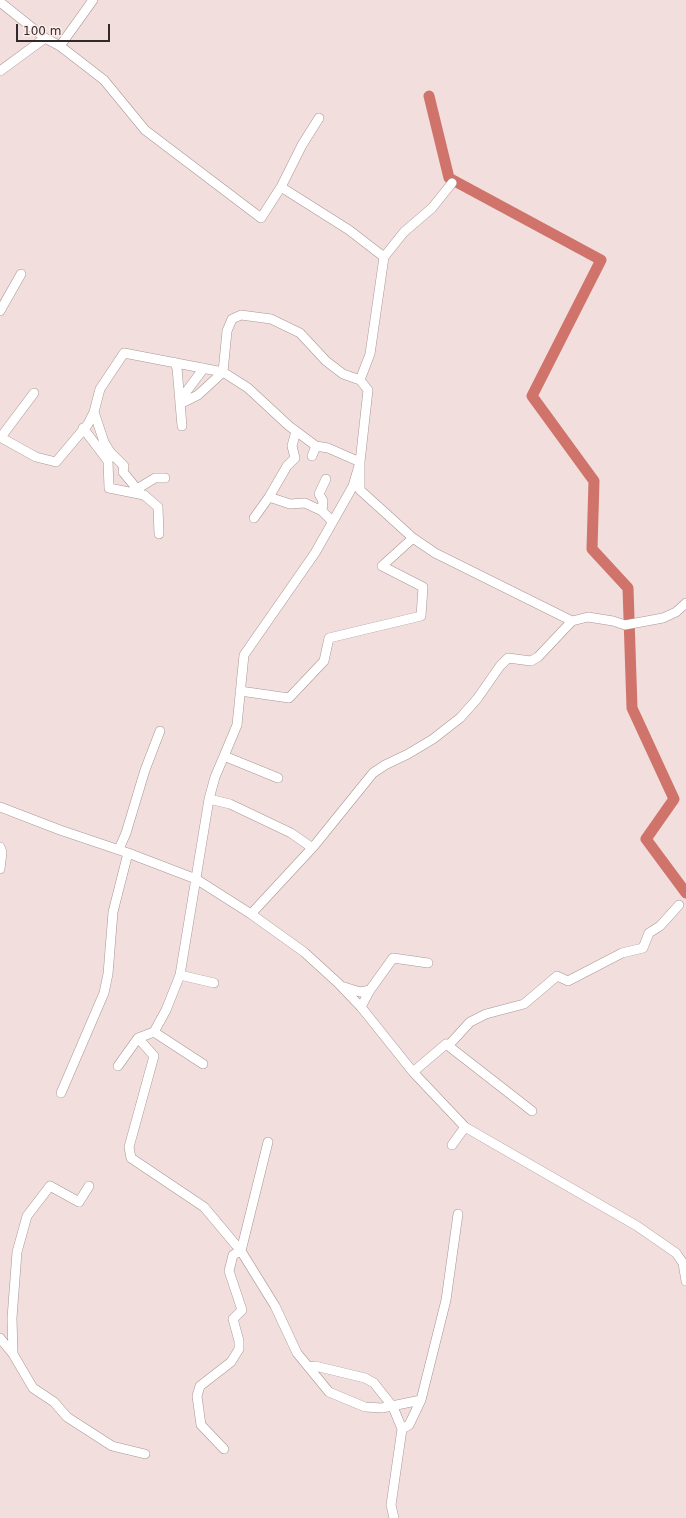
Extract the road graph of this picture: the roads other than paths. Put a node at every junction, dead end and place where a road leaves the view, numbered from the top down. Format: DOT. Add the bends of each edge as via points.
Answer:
graph roads {
  1 [pos="93,0"];
  2 [pos="0,2"];
  3 [pos="45,38"];
  4 [pos="60,46"];
  5 [pos="0,71"];
  6 [pos="320,118"];
  7 [pos="452,183"];
  8 [pos="282,187"];
  9 [pos="384,257"];
  10 [pos="21,274"];
  11 [pos="0,311"];
  12 [pos="174,362"];
  13 [pos="204,368"];
  14 [pos="223,372"];
  15 [pos="360,380"];
  16 [pos="34,393"];
  17 [pos="180,402"];
  18 [pos="94,412"];
  19 [pos="182,426"];
  20 [pos="84,428"];
  21 [pos="296,431"];
  22 [pos="1,437"];
  23 [pos="316,446"];
  24 [pos="312,456"];
  25 [pos="360,462"];
  26 [pos="165,478"];
  27 [pos="326,479"];
  28 [pos="269,497"];
  29 [pos="322,511"];
  30 [pos="254,518"];
  31 [pos="332,521"];
  32 [pos="159,534"];
  33 [pos="413,538"];
  34 [pos="686,603"];
  35 [pos="572,620"];
  36 [pos="240,691"];
  37 [pos="160,731"];
  38 [pos="224,756"];
  39 [pos="278,778"];
  40 [pos="209,799"];
  41 [pos="0,807"];
  42 [pos="0,847"];
  43 [pos="312,848"];
  44 [pos="119,849"];
  45 [pos="128,852"];
  46 [pos="0,868"];
  47 [pos="196,879"];
  48 [pos="679,905"];
  49 [pos="251,914"];
  50 [pos="428,963"];
  51 [pos="180,975"];
  52 [pos="214,983"];
  53 [pos="340,986"];
  54 [pos="370,990"];
  55 [pos="361,1007"];
  56 [pos="154,1032"];
  57 [pos="138,1038"];
  58 [pos="448,1046"];
  59 [pos="203,1064"];
  60 [pos="118,1066"];
  61 [pos="414,1072"];
  62 [pos="61,1093"];
  63 [pos="532,1111"];
  64 [pos="465,1126"];
  65 [pos="268,1142"];
  66 [pos="452,1145"];
  67 [pos="89,1186"];
  68 [pos="458,1214"];
  69 [pos="241,1251"];
  70 [pos="686,1281"];
  71 [pos="0,1338"];
  72 [pos="14,1354"];
  73 [pos="310,1368"];
  74 [pos="421,1400"];
  75 [pos="393,1406"];
  76 [pos="402,1429"];
  77 [pos="224,1449"];
  78 [pos="145,1454"];
  79 [pos="394,1518"];
  1 -- 4 [label="street"];
  2 -- 3 [label="street"];
  3 -- 4 [label="street"];
  3 -- 5 [label="street"];
  4 -- 8 [label="street" via="104,80 145,130 261,218"];
  6 -- 8 [label="street" via="302,145"];
  7 -- 9 [label="street" via="432,208 404,232"];
  8 -- 9 [label="street" via="349,230"];
  9 -- 15 [label="street" via="370,354"];
  10 -- 11 [label="street"];
  12 -- 13 [label="street"];
  12 -- 17 [label="street" via="177,368"];
  12 -- 18 [label="street" via="124,353 100,389"];
  13 -- 14 [label="street"];
  13 -- 17 [label="street"];
  14 -- 15 [label="street" via="227,331 232,319 241,315 270,319 300,333 326,361 343,374"];
  14 -- 17 [label="street" via="198,395"];
  14 -- 21 [label="street" via="248,388"];
  15 -- 25 [label="street" via="368,390"];
  16 -- 22 [label="street"];
  17 -- 19 [label="street"];
  18 -- 20 [label="street"];
  18 -- 26 [label="street" via="104,442 124,466 123,472 137,489 155,478"];
  20 -- 22 [label="street" via="56,462 36,457"];
  20 -- 32 [label="street" via="108,460 109,488 144,494 158,507"];
  21 -- 23 [label="street"];
  21 -- 28 [label="street" via="292,446 295,458 287,466"];
  23 -- 24 [label="street"];
  23 -- 25 [label="street" via="328,448"];
  25 -- 31 [label="street" via="353,486"];
  25 -- 33 [label="street" via="360,490"];
  27 -- 29 [label="street" via="319,494 323,501"];
  28 -- 29 [label="street" via="290,504 305,503"];
  28 -- 30 [label="street"];
  29 -- 31 [label="street"];
  31 -- 36 [label="street" via="315,553 244,655"];
  33 -- 35 [label="street" via="435,553"];
  33 -- 36 [label="street" via="382,566 423,588 421,616 329,638 324,661 289,698"];
  34 -- 35 [label="street" via="676,612 663,618 624,625 588,617"];
  35 -- 43 [label="street" via="532,661 508,658 460,718 433,739 374,773"];
  36 -- 38 [label="street" via="237,724"];
  37 -- 44 [label="street"];
  38 -- 39 [label="street"];
  38 -- 40 [label="street"];
  40 -- 43 [label="street" via="230,804 291,833"];
  40 -- 47 [label="street"];
  41 -- 44 [label="street"];
  42 -- 46 [label="street"];
  43 -- 49 [label="street"];
  44 -- 45 [label="street"];
  45 -- 47 [label="street"];
  45 -- 62 [label="street" via="113,912 104,993"];
  47 -- 49 [label="street"];
  47 -- 51 [label="street"];
  48 -- 58 [label="street" via="660,926 649,933 643,948 622,953 568,981 557,976 524,1004 486,1014 470,1022"];
  49 -- 53 [label="street" via="304,952"];
  50 -- 54 [label="street" via="393,958"];
  51 -- 52 [label="street"];
  51 -- 56 [label="street"];
  53 -- 54 [label="street" via="360,992"];
  53 -- 55 [label="street"];
  54 -- 55 [label="street"];
  55 -- 61 [label="street"];
  56 -- 57 [label="street"];
  56 -- 59 [label="street"];
  57 -- 60 [label="street"];
  57 -- 69 [label="street" via="154,1056 129,1147 131,1158 204,1207"];
  58 -- 61 [label="street" via="446,1044"];
  58 -- 63 [label="street"];
  61 -- 64 [label="street"];
  64 -- 66 [label="street"];
  64 -- 70 [label="street" via="637,1226 676,1253 682,1263"];
  65 -- 69 [label="street"];
  67 -- 72 [label="street" via="79,1202 50,1186 27,1216 17,1252 12,1318"];
  68 -- 74 [label="street" via="446,1300"];
  69 -- 73 [label="street" via="276,1306 297,1354"];
  69 -- 77 [label="street" via="233,1254 229,1271 242,1310 233,1319 240,1341 239,1349 231,1362 200,1386 196,1396 201,1425"];
  71 -- 72 [label="street"];
  72 -- 78 [label="street" via="33,1388 54,1402 67,1417 112,1446"];
  73 -- 75 [label="street" via="315,1366 365,1378 374,1384"];
  73 -- 75 [label="street" via="329,1392 365,1407"];
  74 -- 75 [label="street"];
  74 -- 76 [label="street" via="409,1425"];
  75 -- 76 [label="street"];
  76 -- 79 [label="street" via="392,1505"];
}
